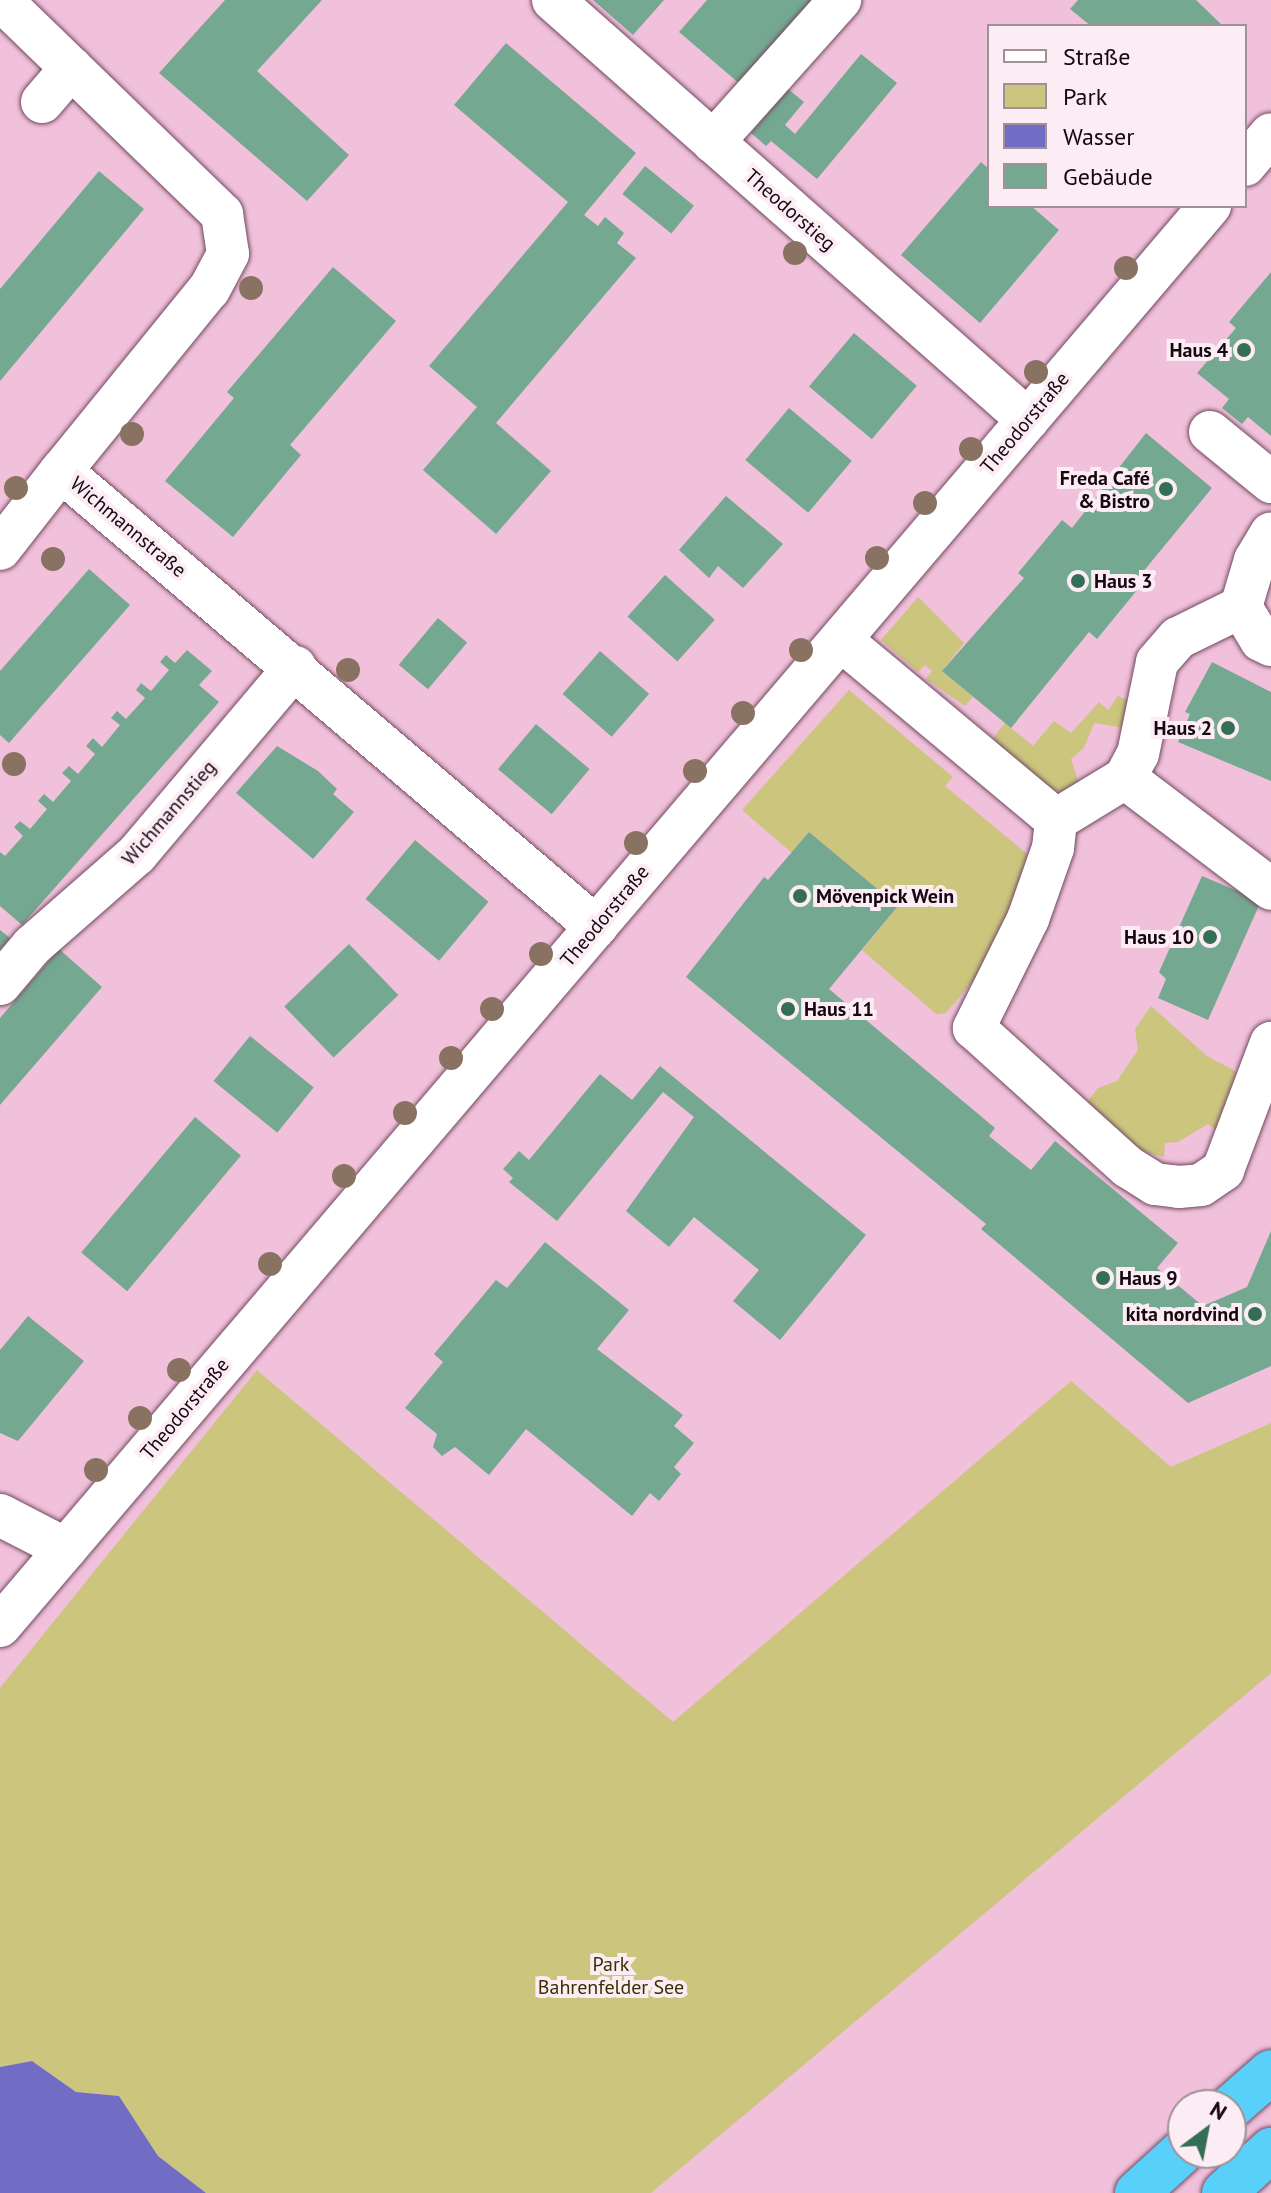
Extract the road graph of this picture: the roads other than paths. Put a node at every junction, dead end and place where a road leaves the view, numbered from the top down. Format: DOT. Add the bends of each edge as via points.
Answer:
graph roads {
  1 [pos="553,0"];
  2 [pos="840,0"];
  3 [pos="4,10"];
  4 [pos="71,68"];
  5 [pos="42,102"];
  6 [pos="1271,134"];
  7 [pos="713,142"];
  8 [pos="1247,163"];
  9 [pos="1208,208"];
  10 [pos="1028,420"];
  11 [pos="1210,432"];
  12 [pos="61,471"];
  13 [pos="1271,482"];
  14 [pos="1271,533"];
  15 [pos="0,549"];
  16 [pos="1241,607"];
  17 [pos="841,640"];
  18 [pos="1271,645"];
  19 [pos="295,667"];
  20 [pos="1125,778"];
  21 [pos="1056,820"];
  22 [pos="1271,889"];
  23 [pos="596,927"];
  24 [pos="0,984"];
  25 [pos="1271,1043"];
  26 [pos="0,1515"];
  27 [pos="66,1549"];
  28 [pos="0,1626"];
  29 [pos="1271,2072"];
  30 [pos="1247,2093"];
  31 [pos="1271,2150"];
  32 [pos="1167,2166"];
  33 [pos="1137,2193"];
  34 [pos="1224,2193"];
  1 -- 7 [label="street, Theodorstieg"];
  2 -- 7 [label="street"];
  3 -- 4 [label="street, Wichmannstraße"];
  4 -- 5 [label="street"];
  4 -- 12 [label="street, Wichmannstraße" via="222,214 228,254 209,289"];
  6 -- 8 [label="street"];
  7 -- 10 [label="street, Theodorstieg"];
  9 -- 10 [label="street, Theodorstraße"];
  10 -- 17 [label="street, Theodorstraße"];
  11 -- 13 [label="street"];
  12 -- 15 [label="street"];
  12 -- 19 [label="street, Wichmannstraße"];
  14 -- 16 [label="street" via="1255,560"];
  16 -- 18 [label="street" via="1261,640"];
  16 -- 20 [label="street" via="1190,631 1165,650 1148,688 1138,754"];
  17 -- 21 [label="street"];
  17 -- 23 [label="street, Theodorstraße"];
  19 -- 23 [label="street, Wichmannstraße"];
  19 -- 24 [label="street, Wichmannstieg" via="137,854 32,946"];
  20 -- 21 [label="street"];
  20 -- 22 [label="street"];
  21 -- 25 [label="street" via="1053,848 1028,919 974,1028 1128,1167 1155,1184 1179,1187 1201,1185 1223,1170"];
  23 -- 27 [label="street, Theodorstraße"];
  26 -- 27 [label="street"];
  27 -- 28 [label="street, Theodorstraße"];
  29 -- 30 [label="highway"];
  31 -- 34 [label="highway"];
  32 -- 33 [label="highway"];
}
